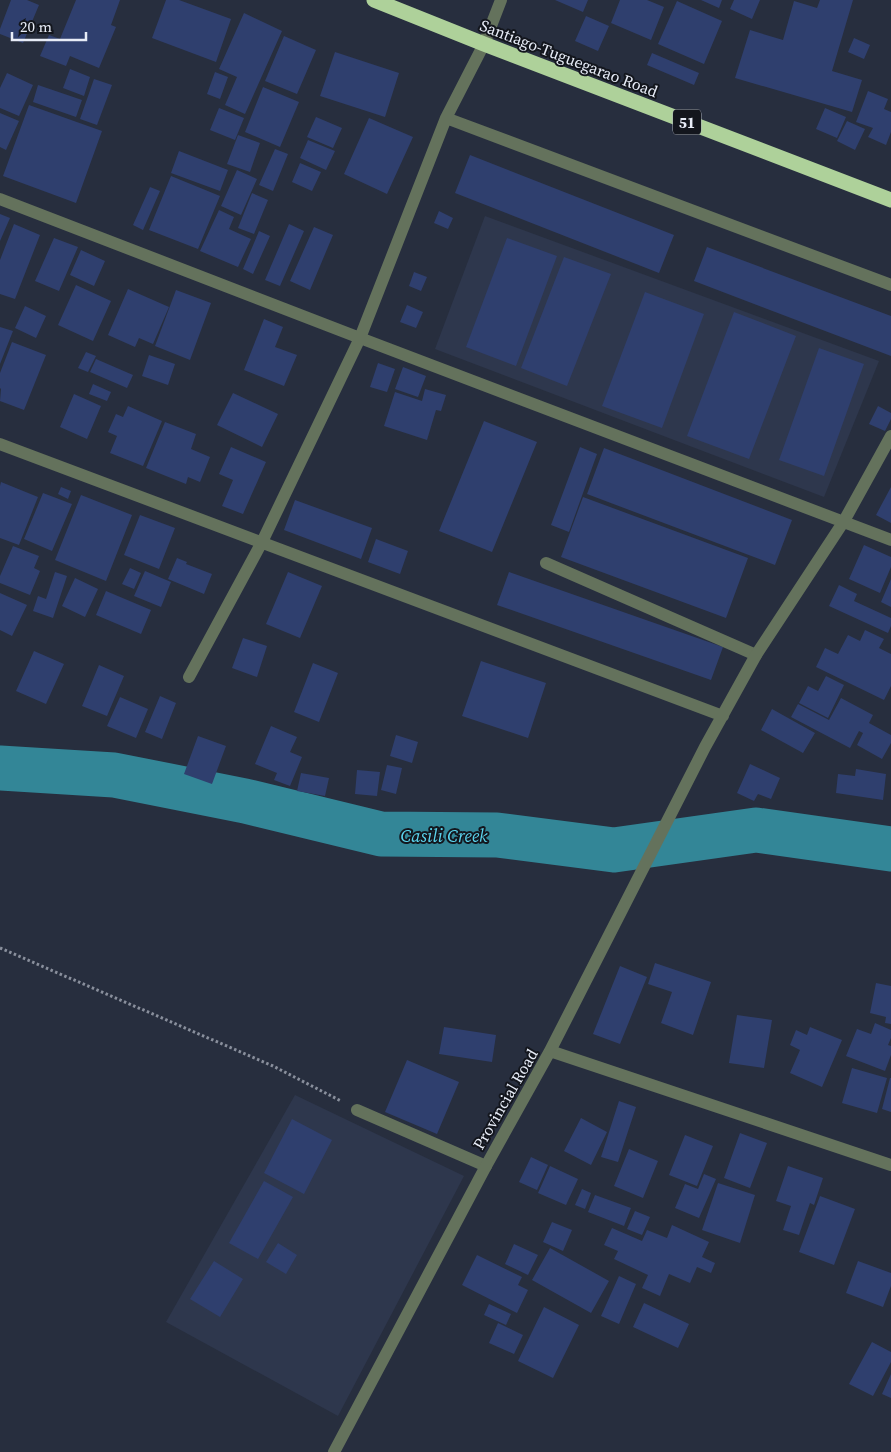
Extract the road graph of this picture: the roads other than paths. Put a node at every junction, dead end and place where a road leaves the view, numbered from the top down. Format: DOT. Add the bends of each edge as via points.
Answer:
graph roads {
  1 [pos="374,0"];
  2 [pos="501,0"];
  3 [pos="484,44"];
  4 [pos="446,118"];
  5 [pos="0,199"];
  6 [pos="891,200"];
  7 [pos="891,285"];
  8 [pos="360,338"];
  9 [pos="891,436"];
  10 [pos="0,444"];
  11 [pos="844,521"];
  12 [pos="891,540"];
  13 [pos="262,542"];
  14 [pos="546,563"];
  15 [pos="756,655"];
  16 [pos="188,676"];
  17 [pos="723,716"];
  18 [pos="550,1051"];
  19 [pos="356,1110"];
  20 [pos="891,1165"];
  21 [pos="486,1166"];
  22 [pos="334,1452"];
  1 -- 3 [label="highway, Santiago-Tuguegarao Road / 51"];
  2 -- 3 [label="street"];
  3 -- 4 [label="street"];
  3 -- 6 [label="highway, Santiago-Tuguegarao Road / 51"];
  4 -- 7 [label="street"];
  4 -- 8 [label="street"];
  5 -- 8 [label="street"];
  8 -- 11 [label="street"];
  8 -- 13 [label="street"];
  9 -- 11 [label="street"];
  10 -- 13 [label="street"];
  11 -- 12 [label="street"];
  11 -- 15 [label="street"];
  13 -- 16 [label="street"];
  13 -- 17 [label="street"];
  14 -- 15 [label="street"];
  15 -- 17 [label="street"];
  17 -- 18 [label="street"];
  18 -- 20 [label="street, Provincial Road"];
  18 -- 21 [label="street, Provincial Road"];
  19 -- 21 [label="street"];
  21 -- 22 [label="street, Provincial Road"];
}
